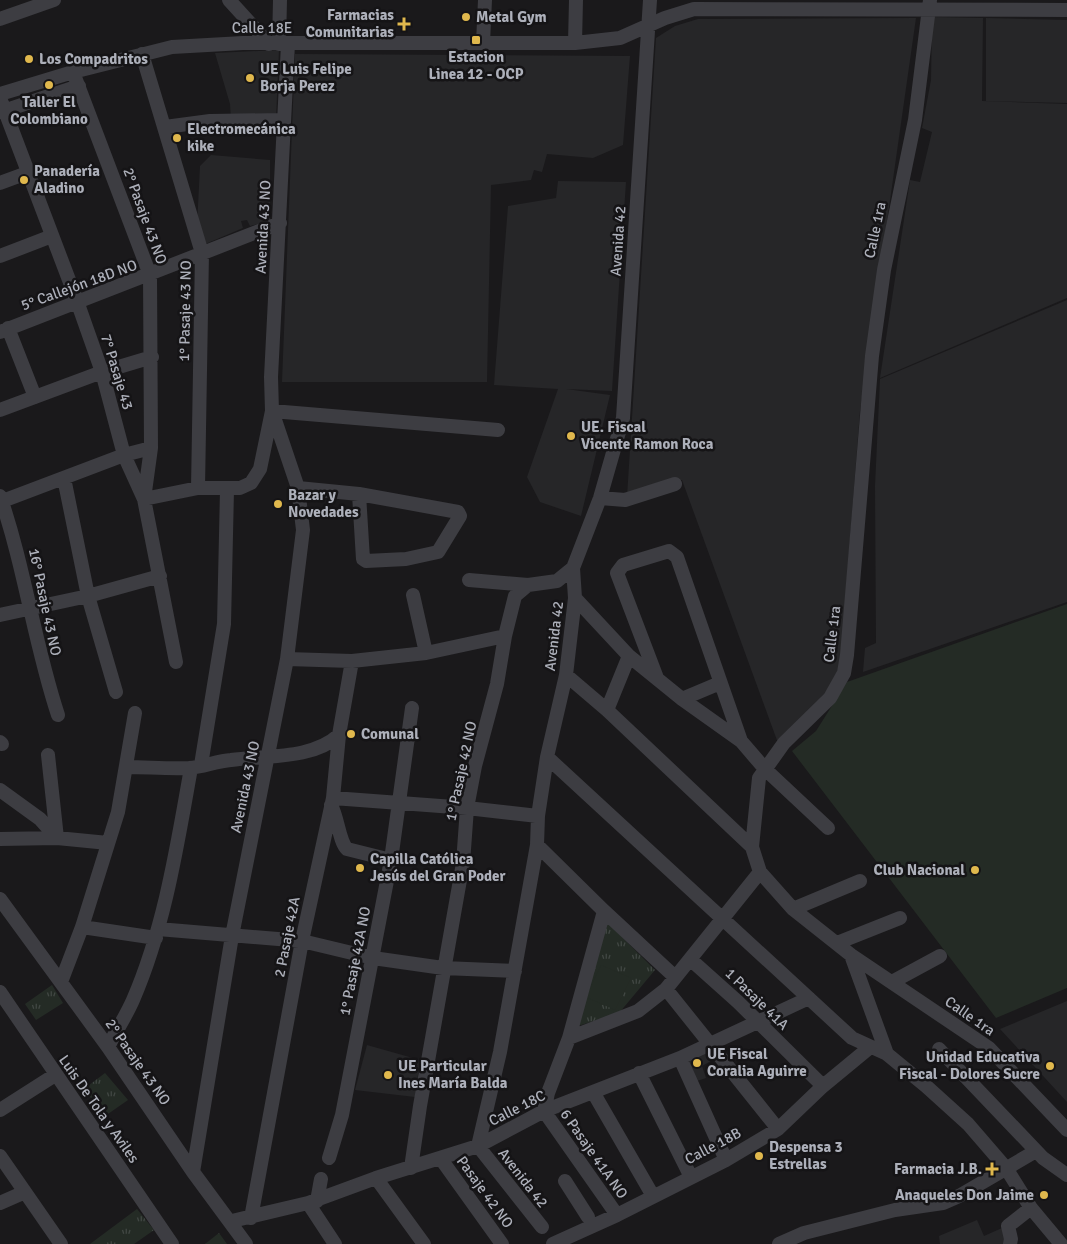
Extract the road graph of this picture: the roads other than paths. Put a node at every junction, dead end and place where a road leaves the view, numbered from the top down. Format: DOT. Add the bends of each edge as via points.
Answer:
graph roads {
  1 [pos="54,0"];
  2 [pos="229,0"];
  3 [pos="280,0"];
  4 [pos="485,0"];
  5 [pos="576,0"];
  6 [pos="650,0"];
  7 [pos="851,4"];
  8 [pos="928,6"];
  9 [pos="1067,10"];
  10 [pos="0,19"];
  11 [pos="648,27"];
  12 [pos="483,43"];
  13 [pos="576,43"];
  14 [pos="278,44"];
  15 [pos="142,54"];
  16 [pos="73,72"];
  17 [pos="79,86"];
  18 [pos="0,94"];
  19 [pos="1,107"];
  20 [pos="283,120"];
  21 [pos="165,127"];
  22 [pos="27,173"];
  23 [pos="0,183"];
  24 [pos="280,223"];
  25 [pos="52,236"];
  26 [pos="202,253"];
  27 [pos="0,256"];
  28 [pos="150,275"];
  29 [pos="77,301"];
  30 [pos="4,330"];
  31 [pos="152,357"];
  32 [pos="102,372"];
  33 [pos="36,397"];
  34 [pos="0,410"];
  35 [pos="272,411"];
  36 [pos="498,430"];
  37 [pos="151,448"];
  38 [pos="124,455"];
  39 [pos="64,478"];
  40 [pos="675,484"];
  41 [pos="198,488"];
  42 [pos="298,488"];
  43 [pos="227,490"];
  44 [pos="359,494"];
  45 [pos="600,498"];
  46 [pos="1,499"];
  47 [pos="144,499"];
  48 [pos="574,568"];
  49 [pos="160,576"];
  50 [pos="469,580"];
  51 [pos="528,585"];
  52 [pos="413,595"];
  53 [pos="88,596"];
  54 [pos="575,598"];
  55 [pos="31,607"];
  56 [pos="0,615"];
  57 [pos="505,636"];
  58 [pos="426,653"];
  59 [pos="629,656"];
  60 [pos="287,659"];
  61 [pos="176,662"];
  62 [pos="352,662"];
  63 [pos="566,675"];
  64 [pos="657,678"];
  65 [pos="720,683"];
  66 [pos="116,692"];
  67 [pos="682,699"];
  68 [pos="412,708"];
  69 [pos="607,710"];
  70 [pos="135,713"];
  71 [pos="58,715"];
  72 [pos="338,735"];
  73 [pos="741,741"];
  74 [pos="48,755"];
  75 [pos="268,756"];
  76 [pos="548,757"];
  77 [pos="196,766"];
  78 [pos="127,767"];
  79 [pos="765,769"];
  80 [pos="0,790"];
  81 [pos="332,802"];
  82 [pos="400,802"];
  83 [pos="467,808"];
  84 [pos="538,816"];
  85 [pos="828,828"];
  86 [pos="57,838"];
  87 [pos="0,839"];
  88 [pos="108,843"];
  89 [pos="537,845"];
  90 [pos="752,847"];
  91 [pos="391,860"];
  92 [pos="760,872"];
  93 [pos="860,881"];
  94 [pos="0,899"];
  95 [pos="793,909"];
  96 [pos="604,911"];
  97 [pos="900,918"];
  98 [pos="723,919"];
  99 [pos="82,927"];
  100 [pos="157,934"];
  101 [pos="232,936"];
  102 [pos="302,941"];
  103 [pos="837,943"];
  104 [pos="851,955"];
  105 [pos="940,956"];
  106 [pos="373,958"];
  107 [pos="690,958"];
  108 [pos="443,968"];
  109 [pos="515,971"];
  110 [pos="675,977"];
  111 [pos="61,982"];
  112 [pos="892,982"];
  113 [pos="666,989"];
  114 [pos="0,992"];
  115 [pos="808,998"];
  116 [pos="759,1022"];
  117 [pos="569,1038"];
  118 [pos="710,1043"];
  119 [pos="108,1047"];
  120 [pos="869,1048"];
  121 [pos="939,1049"];
  122 [pos="887,1054"];
  123 [pos="680,1058"];
  124 [pos="640,1073"];
  125 [pos="55,1075"];
  126 [pos="823,1086"];
  127 [pos="593,1092"];
  128 [pos="0,1110"];
  129 [pos="544,1111"];
  130 [pos="778,1129"];
  131 [pos="1067,1130"];
  132 [pos="478,1146"];
  133 [pos="1036,1151"];
  134 [pos="0,1156"];
  135 [pos="329,1158"];
  136 [pos="441,1160"];
  137 [pos="726,1160"];
  138 [pos="412,1168"];
  139 [pos="1006,1168"];
  140 [pos="193,1172"];
  141 [pos="1067,1175"];
  142 [pos="691,1177"];
  143 [pos="376,1178"];
  144 [pos="321,1179"];
  145 [pos="565,1181"];
  146 [pos="25,1192"];
  147 [pos="653,1196"];
  148 [pos="312,1202"];
  149 [pos="0,1203"];
  150 [pos="1031,1208"];
  151 [pos="617,1215"];
  152 [pos="588,1217"];
  153 [pos="251,1218"];
  154 [pos="232,1221"];
  155 [pos="542,1227"];
  156 [pos="1058,1243"];
  157 [pos="62,1244"];
  158 [pos="172,1244"];
  159 [pos="246,1244"];
  160 [pos="336,1244"];
  161 [pos="424,1244"];
  162 [pos="502,1244"];
  163 [pos="553,1244"];
  164 [pos="780,1244"];
  165 [pos="1010,1244"];
  1 -- 10 [label="street"];
  2 -- 14 [label="street"];
  3 -- 14 [label="street, Avenida 43 NO"];
  4 -- 12 [label="street"];
  5 -- 13 [label="street"];
  6 -- 11 [label="street, Avenida 42"];
  7 -- 8 [label="street, Calle 18E"];
  7 -- 11 [label="street, Calle 18E" via="694,9 664,18"];
  8 -- 9 [label="street, Calle 18E"];
  8 -- 79 [label="street, Calle 1ra" via="915,120 884,270 872,356 844,673 830,698 784,744"];
  11 -- 13 [label="street, Calle 18E" via="620,38"];
  11 -- 45 [label="street, Avenida 42" via="623,418"];
  12 -- 13 [label="street, Calle 18E"];
  12 -- 14 [label="street, Calle 18E"];
  14 -- 15 [label="street, Calle 18E" via="172,47"];
  14 -- 20 [label="street, Avenida 43 NO"];
  15 -- 16 [label="street, Calle 18E"];
  15 -- 21 [label="street, 1° Pasaje 43 NO"];
  16 -- 17 [label="street, 2° Pasaje 43 NO"];
  16 -- 18 [label="street, Calle 18E"];
  17 -- 19 [label="street"];
  17 -- 28 [label="street, 2° Pasaje 43 NO"];
  19 -- 22 [label="street, 7° Pasaje 43"];
  20 -- 21 [label="street" via="210,121"];
  20 -- 24 [label="street, Avenida 43 NO"];
  21 -- 26 [label="street, 1° Pasaje 43 NO"];
  22 -- 23 [label="street"];
  22 -- 25 [label="street, 7° Pasaje 43"];
  24 -- 26 [label="street, 5° Callejón 18D NO"];
  24 -- 35 [label="street, Avenida 43 NO"];
  25 -- 27 [label="street"];
  25 -- 29 [label="street, 7° Pasaje 43"];
  26 -- 28 [label="street, 5° Callejón 18D NO"];
  26 -- 41 [label="street, 1° Pasaje 43 NO"];
  28 -- 29 [label="street, 5° Callejón 18D NO"];
  28 -- 31 [label="street, 2° Pasaje 43 NO"];
  29 -- 30 [label="street, 5° Callejón 18D NO"];
  29 -- 32 [label="street, 7° Pasaje 43"];
  30 -- 33 [label="street"];
  31 -- 32 [label="street"];
  31 -- 37 [label="street, 2° Pasaje 43 NO"];
  32 -- 33 [label="street"];
  32 -- 38 [label="street, 7° Pasaje 43"];
  33 -- 34 [label="street"];
  35 -- 36 [label="street"];
  35 -- 42 [label="street, Avenida 43 NO"];
  35 -- 43 [label="street, Avenida 43 NO" via="260,469 252,483"];
  37 -- 38 [label="street"];
  37 -- 47 [label="street, 2° Pasaje 43 NO"];
  38 -- 39 [label="street"];
  38 -- 47 [label="street, 7° Pasaje 43"];
  39 -- 46 [label="street"];
  39 -- 53 [label="street"];
  40 -- 45 [label="street" via="625,500"];
  41 -- 43 [label="street, Avenida 43 NO"];
  41 -- 47 [label="street, Avenida 43 NO"];
  42 -- 44 [label="street"];
  42 -- 60 [label="street, Avenida 43 NO" via="303,530"];
  43 -- 77 [label="street" via="224,624"];
  44 -- 44 [label="street" via="363,558 366,561 406,559 438,552 460,516 458,512"];
  45 -- 48 [label="street, Avenida 42"];
  46 -- 55 [label="street, 16° Pasaje 43 NO"];
  47 -- 49 [label="street, 7° Pasaje 43"];
  48 -- 51 [label="street" via="557,581"];
  48 -- 54 [label="street, Avenida 42"];
  49 -- 53 [label="street"];
  49 -- 61 [label="street, 7° Pasaje 43"];
  50 -- 51 [label="street"];
  51 -- 57 [label="street, 1° Pasaje 42 NO" via="515,596"];
  52 -- 58 [label="street"];
  53 -- 55 [label="street"];
  53 -- 66 [label="street"];
  54 -- 59 [label="street"];
  54 -- 63 [label="street, Avenida 42"];
  55 -- 56 [label="street"];
  55 -- 71 [label="street, 16° Pasaje 43 NO" via="43,669"];
  57 -- 58 [label="street"];
  57 -- 83 [label="street, 1° Pasaje 42 NO" via="497,684"];
  58 -- 62 [label="street"];
  59 -- 64 [label="street"];
  59 -- 69 [label="street"];
  60 -- 62 [label="street"];
  60 -- 75 [label="street, Avenida 43 NO"];
  62 -- 72 [label="street, 2 Pasaje 42A"];
  63 -- 69 [label="street"];
  63 -- 76 [label="street, Avenida 42"];
  64 -- 65 [label="street" via="617,573 623,565 669,551 677,557"];
  64 -- 67 [label="street"];
  65 -- 67 [label="street"];
  65 -- 73 [label="street"];
  67 -- 73 [label="street"];
  68 -- 82 [label="street, 1° Pasaje 42A NO"];
  69 -- 90 [label="street"];
  70 -- 78 [label="street"];
  72 -- 75 [label="street" via="320,748"];
  72 -- 81 [label="street, 2 Pasaje 42A"];
  73 -- 79 [label="street"];
  74 -- 86 [label="street"];
  75 -- 77 [label="street"];
  75 -- 101 [label="street, Avenida 43 NO"];
  76 -- 84 [label="street, Avenida 42"];
  76 -- 98 [label="street"];
  77 -- 78 [label="street"];
  77 -- 100 [label="street"];
  78 -- 88 [label="street"];
  79 -- 85 [label="street"];
  79 -- 90 [label="street, Calle 1ra" via="759,778"];
  80 -- 86 [label="street" via="40,819"];
  81 -- 82 [label="street"];
  81 -- 91 [label="street" via="343,845 347,849"];
  81 -- 102 [label="street, 2 Pasaje 42A"];
  82 -- 83 [label="street"];
  82 -- 91 [label="street, 1° Pasaje 42A NO"];
  83 -- 84 [label="street"];
  83 -- 108 [label="street, 1° Pasaje 42 NO" via="463,863"];
  84 -- 89 [label="street, Avenida 42"];
  86 -- 87 [label="street"];
  86 -- 88 [label="street"];
  88 -- 99 [label="street"];
  89 -- 96 [label="street"];
  89 -- 109 [label="street, Avenida 42"];
  90 -- 92 [label="street, Calle 1ra"];
  91 -- 106 [label="street, 1° Pasaje 42A NO"];
  92 -- 95 [label="street, Calle 1ra"];
  92 -- 98 [label="street"];
  93 -- 95 [label="street"];
  94 -- 111 [label="street, 2° Pasaje 43 NO"];
  95 -- 103 [label="street, Calle 1ra"];
  96 -- 110 [label="street"];
  96 -- 117 [label="street"];
  97 -- 103 [label="street"];
  98 -- 107 [label="street"];
  98 -- 115 [label="street"];
  99 -- 100 [label="street"];
  99 -- 111 [label="street"];
  100 -- 101 [label="street"];
  100 -- 119 [label="street" via="133,1000"];
  101 -- 102 [label="street"];
  101 -- 140 [label="street, Avenida 43 NO"];
  102 -- 106 [label="street"];
  102 -- 153 [label="street, 2 Pasaje 42A"];
  103 -- 104 [label="street, Calle 1ra"];
  104 -- 112 [label="street, Calle 1ra"];
  104 -- 122 [label="street"];
  105 -- 112 [label="street"];
  106 -- 108 [label="street"];
  106 -- 135 [label="street, 1° Pasaje 42A NO" via="342,1115"];
  107 -- 110 [label="street"];
  107 -- 116 [label="street, 1 Pasaje 41A"];
  108 -- 109 [label="street"];
  108 -- 138 [label="street, 1° Pasaje 42 NO"];
  109 -- 132 [label="street, Avenida 42"];
  110 -- 113 [label="street"];
  111 -- 119 [label="street, 2° Pasaje 43 NO"];
  112 -- 131 [label="street, Calle 1ra" via="989,1048"];
  113 -- 117 [label="street" via="638,1011"];
  113 -- 118 [label="street"];
  114 -- 125 [label="street, Luis De Tola y Aviles"];
  115 -- 116 [label="street, Calle 18C"];
  115 -- 120 [label="street" via="852,1038"];
  116 -- 118 [label="street, Calle 18C"];
  116 -- 126 [label="street, 1 Pasaje 41A"];
  117 -- 129 [label="street"];
  118 -- 123 [label="street, Calle 18C"];
  118 -- 130 [label="street"];
  119 -- 140 [label="street, 2° Pasaje 43 NO"];
  120 -- 122 [label="street"];
  120 -- 126 [label="street, Calle 18B"];
  121 -- 133 [label="street"];
  122 -- 139 [label="street" via="968,1124"];
  123 -- 124 [label="street, Calle 18C"];
  123 -- 137 [label="street"];
  124 -- 127 [label="street, Calle 18C"];
  124 -- 142 [label="street"];
  125 -- 128 [label="street"];
  125 -- 158 [label="street, Luis De Tola y Aviles"];
  126 -- 130 [label="street, Calle 18B"];
  127 -- 129 [label="street, Calle 18C"];
  127 -- 147 [label="street"];
  129 -- 132 [label="street, Calle 18C"];
  129 -- 151 [label="street, 6 Pasaje 41A NO"];
  130 -- 137 [label="street, Calle 18B"];
  132 -- 136 [label="street, Calle 18C"];
  132 -- 155 [label="street, Avenida 42"];
  133 -- 139 [label="street"];
  133 -- 141 [label="street"];
  134 -- 146 [label="street"];
  136 -- 138 [label="street, Calle 18C"];
  136 -- 162 [label="street, Pasaje 42 NO"];
  137 -- 142 [label="street, Calle 18B"];
  138 -- 143 [label="street, Calle 18C"];
  139 -- 150 [label="street"];
  139 -- 164 [label="street" via="943,1203 804,1233"];
  140 -- 154 [label="street, 2° Pasaje 43 NO"];
  142 -- 147 [label="street, Calle 18B"];
  143 -- 148 [label="street, Calle 18C"];
  143 -- 161 [label="street"];
  144 -- 148 [label="street"];
  145 -- 152 [label="street"];
  146 -- 149 [label="street"];
  146 -- 157 [label="street"];
  147 -- 151 [label="street, Calle 18B"];
  148 -- 153 [label="street, Calle 18C"];
  148 -- 160 [label="street"];
  150 -- 156 [label="street"];
  150 -- 165 [label="street" via="1008,1226"];
  151 -- 163 [label="street, Calle 18B"];
  153 -- 154 [label="street, Calle 18C"];
  154 -- 159 [label="street, 2° Pasaje 43 NO"];
}
